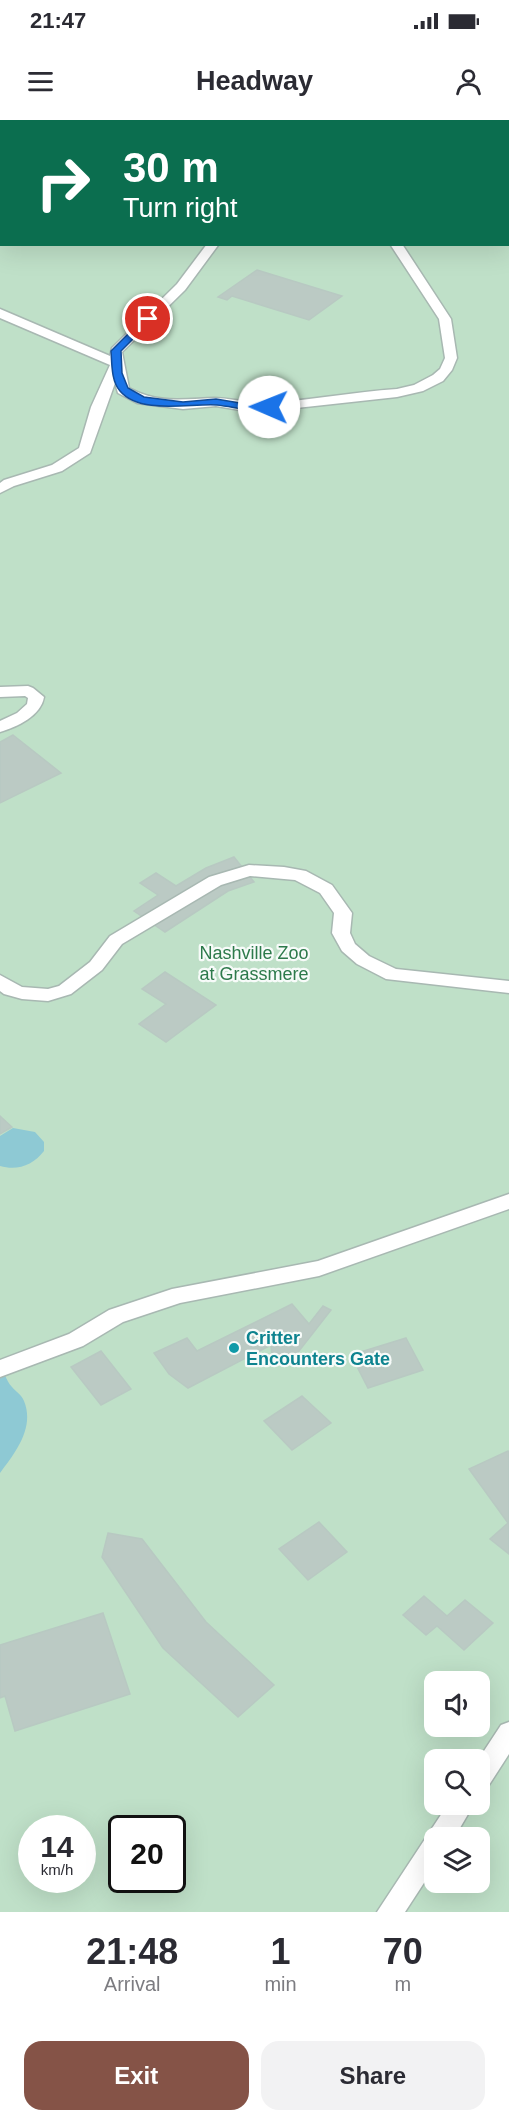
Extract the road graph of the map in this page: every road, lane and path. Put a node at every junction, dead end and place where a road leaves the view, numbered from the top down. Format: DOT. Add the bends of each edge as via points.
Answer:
graph roads {
  1 [pos="212,246"];
  2 [pos="397,246"];
  3 [pos="0,313"];
  4 [pos="117,363"];
  5 [pos="3,485"];
  6 [pos="0,692"];
  7 [pos="0,727"];
  8 [pos="0,981"];
  9 [pos="509,987"];
  10 [pos="509,1201"];
  11 [pos="4,1367"];
  12 [pos="509,1733"];
  13 [pos="490,1762"];
  14 [pos="424,1861"];
  15 [pos="390,1912"];
  1 -- 4 [label="lane" via="181,287 116,351"];
  2 -- 4 [label="lane" via="445,319 451,358 438,378 418,388 269,407 216,402 183,405 142,400 123,390"];
  3 -- 4 [label="lane"];
  4 -- 5 [label="lane" via="85,450 57,468"];
  6 -- 7 [label="lane" via="28,691 36,697 35,705 23,716"];
  8 -- 9 [label="lane" via="10,990 22,993 48,995 65,990 96,966 116,940 215,881 249,870 300,875 326,889 343,914 341,933 348,947 392,975"];
  10 -- 11 [label="lane" via="319,1268 179,1295 116,1316 76,1340"];
  12 -- 13 [label="lane"];
  14 -- 15 [label="lane"];
}
